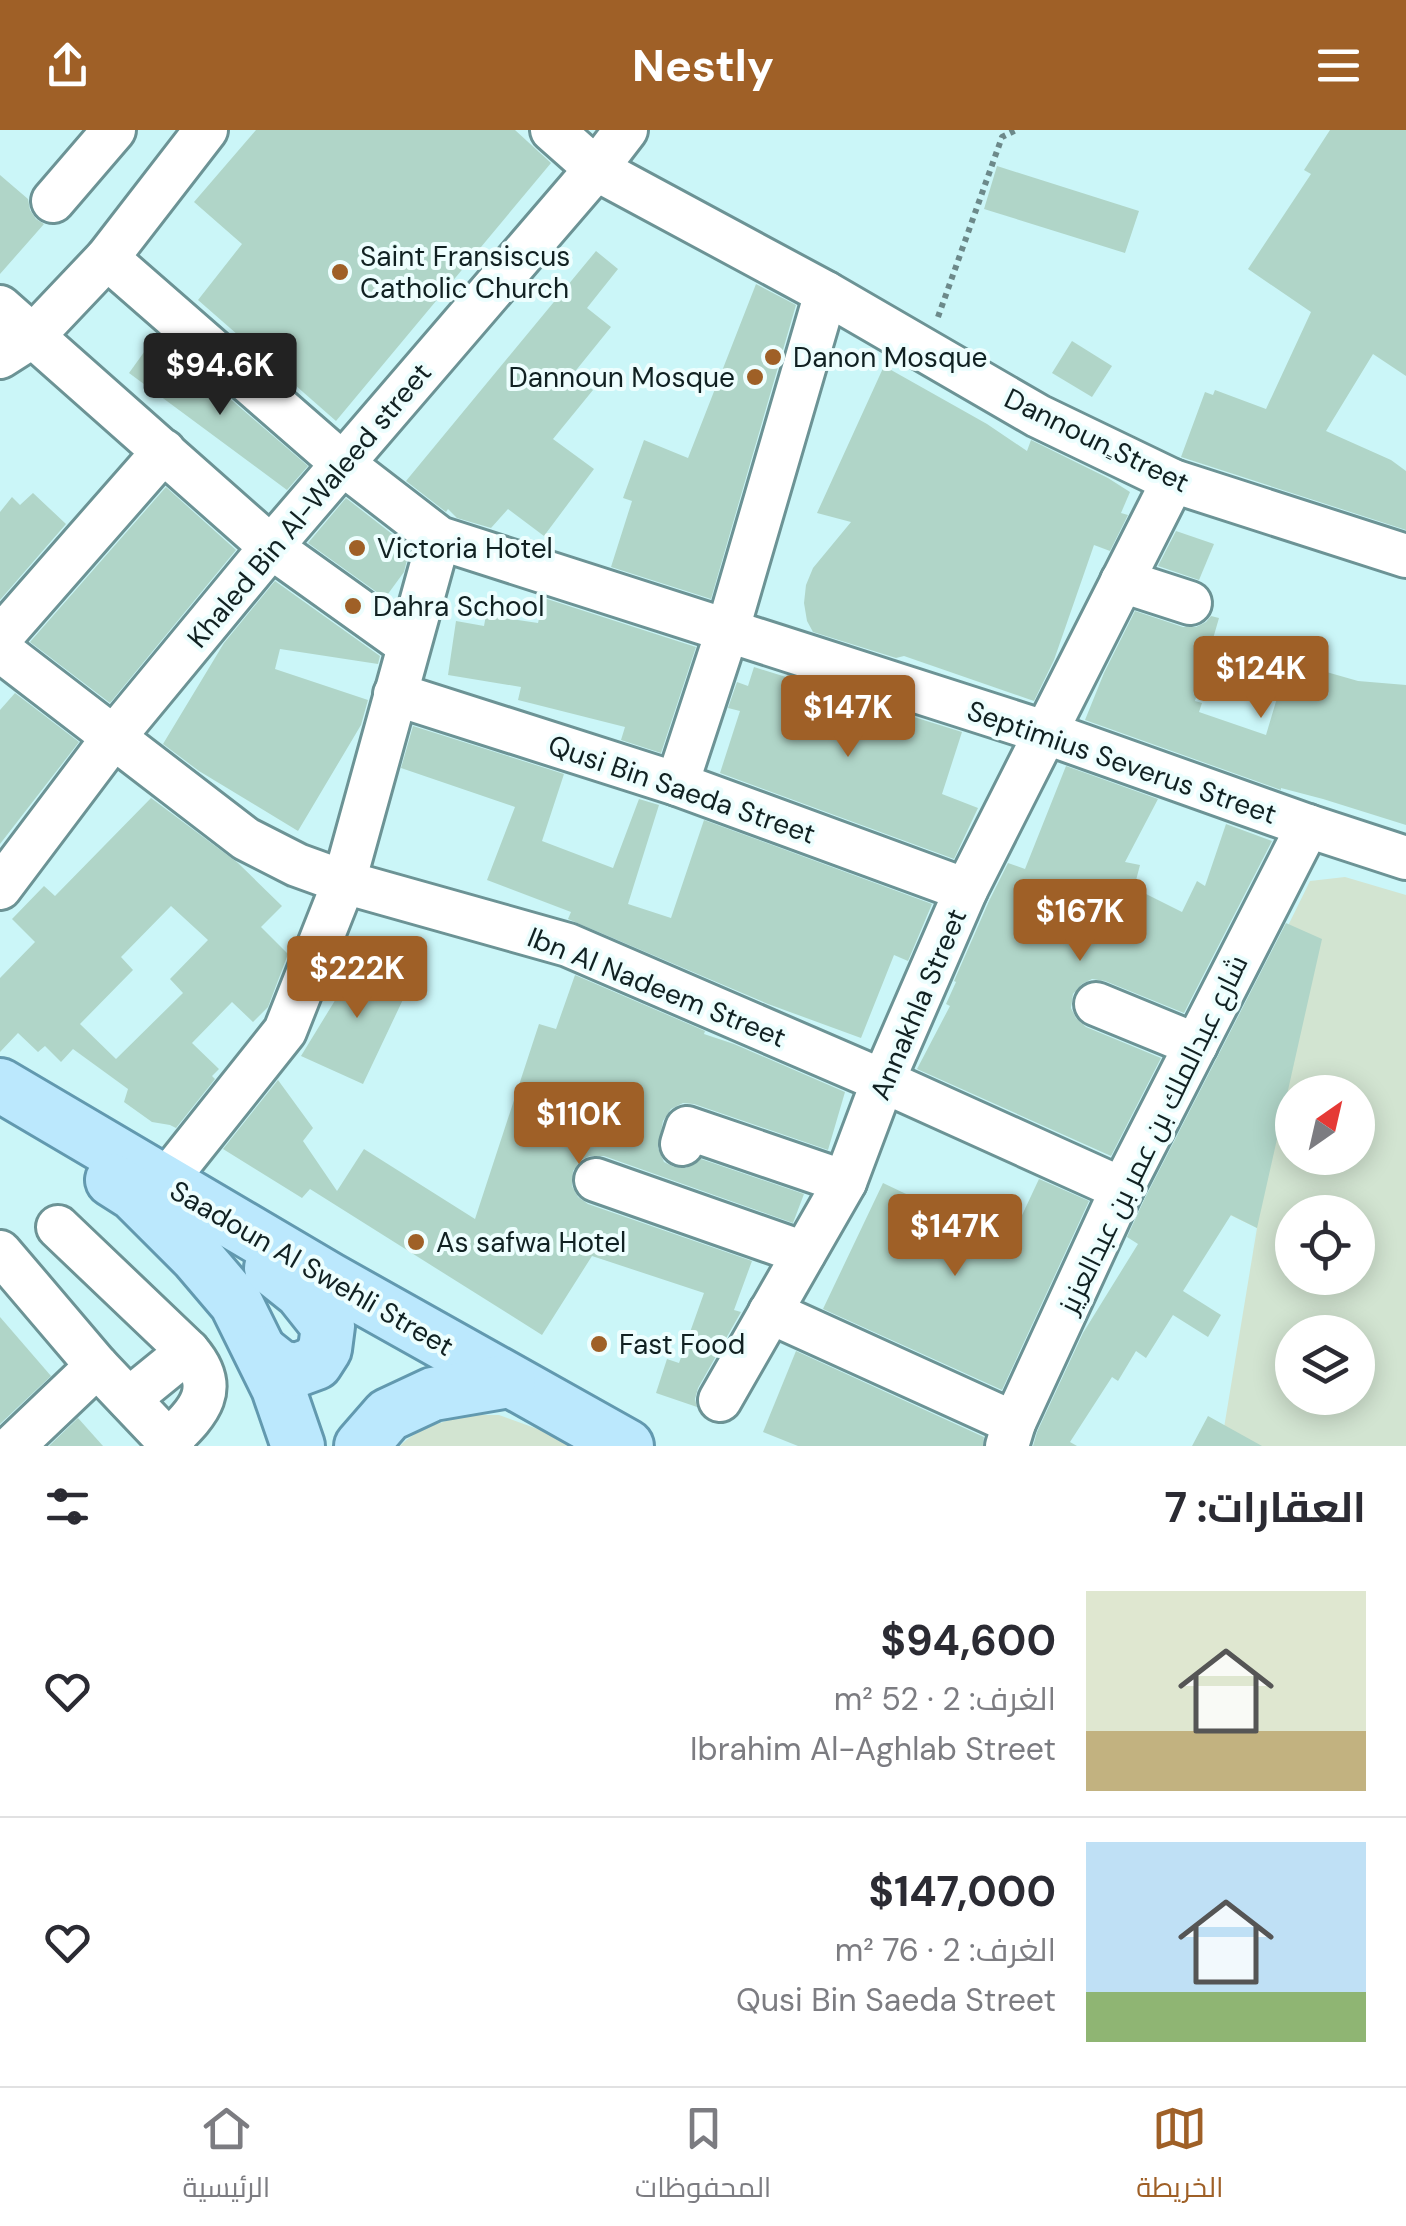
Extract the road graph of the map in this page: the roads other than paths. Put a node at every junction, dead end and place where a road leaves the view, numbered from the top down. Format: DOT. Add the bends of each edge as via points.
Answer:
graph roads {
  1 [pos="114,130"];
  2 [pos="206,130"];
  3 [pos="552,130"];
  4 [pos="626,130"];
  5 [pos="596,168"];
  6 [pos="53,200"];
  7 [pos="107,258"];
  8 [pos="826,293"];
  9 [pos="0,307"];
  10 [pos="17,346"];
  11 [pos="164,450"];
  12 [pos="343,464"];
  13 [pos="1174,481"];
  14 [pos="438,538"];
  15 [pos="271,547"];
  16 [pos="1406,556"];
  17 [pos="1122,581"];
  18 [pos="1190,603"];
  19 [pos="727,632"];
  20 [pos="0,638"];
  21 [pos="408,645"];
  22 [pos="0,650"];
  23 [pos="396,694"];
  24 [pos="1044,732"];
  25 [pos="114,738"];
  26 [pos="677,784"];
  27 [pos="1308,826"];
  28 [pos="1406,858"];
  29 [pos="344,882"];
  30 [pos="0,888"];
  31 [pos="966,890"];
  32 [pos="1096,1004"];
  33 [pos="1196,1045"];
  34 [pos="883,1081"];
  35 [pos="0,1085"];
  36 [pos="0,1111"];
  37 [pos="682,1144"];
  38 [pos="596,1180"];
  39 [pos="845,1182"];
  40 [pos="164,1183"];
  41 [pos="1122,1190"];
  42 [pos="58,1227"];
  43 [pos="0,1252"];
  44 [pos="804,1253"];
  45 [pos="770,1312"];
  46 [pos="188,1351"];
  47 [pos="97,1366"];
  48 [pos="269,1370"];
  49 [pos="509,1381"];
  50 [pos="128,1399"];
  51 [pos="720,1400"];
  52 [pos="1010,1435"];
  53 [pos="171,1444"];
  54 [pos="13,1446"];
  55 [pos="273,1446"];
  56 [pos="298,1446"];
  57 [pos="362,1446"];
  58 [pos="628,1446"];
  1 -- 6 [label="street"];
  2 -- 7 [label="street"];
  3 -- 5 [label="street, Dannoun ٍStreet"];
  4 -- 5 [label="street, Khaled Bin Al-Waleed street"];
  5 -- 8 [label="street, Dannoun ٍStreet"];
  5 -- 12 [label="street, Khaled Bin Al-Waleed street"];
  7 -- 10 [label="street"];
  7 -- 12 [label="street, Septimius Severus Street"];
  8 -- 13 [label="street, Dannoun ٍStreet" via="1038,416"];
  8 -- 19 [label="street"];
  9 -- 10 [label="street"];
  10 -- 11 [label="street"];
  11 -- 15 [label="street"];
  11 -- 20 [label="street"];
  12 -- 14 [label="street, Septimius Severus Street"];
  12 -- 15 [label="street, Khaled Bin Al-Waleed street"];
  13 -- 16 [label="street, Dannoun ٍStreet"];
  13 -- 17 [label="street, Annakhla Street"];
  14 -- 19 [label="street, Septimius Severus Street"];
  14 -- 21 [label="street"];
  15 -- 21 [label="street"];
  15 -- 25 [label="street, Khaled Bin Al-Waleed street"];
  17 -- 18 [label="street"];
  17 -- 24 [label="street, Annakhla Street"];
  19 -- 24 [label="street, Septimius Severus Street"];
  19 -- 26 [label="street"];
  21 -- 23 [label="street"];
  22 -- 25 [label="street, Ibn Al Nadeem Street"];
  23 -- 26 [label="street, Qusi Bin Saeda Street"];
  23 -- 29 [label="street"];
  24 -- 27 [label="street, Septimius Severus Street"];
  24 -- 31 [label="street, Annakhla Street"];
  25 -- 29 [label="street, Ibn Al Nadeem Street" via="246,839"];
  25 -- 30 [label="street, Khaled Bin Al-Waleed street"];
  26 -- 31 [label="street, Qusi Bin Saeda Street"];
  27 -- 28 [label="street, Septimius Severus Street"];
  27 -- 33 [label="street, شارع عبدالملك بن عمر بن عبدالعزيز"];
  29 -- 34 [label="street, Ibn Al Nadeem Street" via="568,945"];
  29 -- 40 [label="street" via="284,1030"];
  31 -- 34 [label="street, Annakhla Street"];
  32 -- 33 [label="street"];
  33 -- 41 [label="street, شارع عبدالملك بن عمر بن عبدالعزيز"];
  34 -- 39 [label="street, Annakhla Street"];
  34 -- 41 [label="street, Ibn Al Nadeem Street"];
  35 -- 40 [label="main road, Saadoun Al Swehli Street"];
  36 -- 48 [label="main road, Saadoun Al Swehli Street" via="134,1194 236,1303"];
  37 -- 39 [label="street" via="687,1128"];
  38 -- 44 [label="street"];
  39 -- 44 [label="street, Annakhla Street"];
  40 -- 48 [label="main road" via="302,1292 328,1326 316,1362"];
  40 -- 49 [label="main road, Saadoun Al Swehli Street"];
  41 -- 52 [label="street, شارع عبدالملك بن عمر بن عبدالعزيز"];
  42 -- 46 [label="street"];
  43 -- 47 [label="street"];
  44 -- 45 [label="street, Annakhla Street"];
  45 -- 51 [label="street, Annakhla Street"];
  45 -- 52 [label="street"];
  46 -- 50 [label="street"];
  46 -- 53 [label="street" via="202,1371 204,1394"];
  47 -- 50 [label="street"];
  47 -- 54 [label="street"];
  48 -- 55 [label="street" via="279,1416"];
  48 -- 56 [label="main road, Saadoun Al Swehli Street"];
  49 -- 57 [label="main road" via="433,1394 388,1414"];
  49 -- 58 [label="main road, Saadoun Al Swehli Street"];
  50 -- 53 [label="street"];
}
